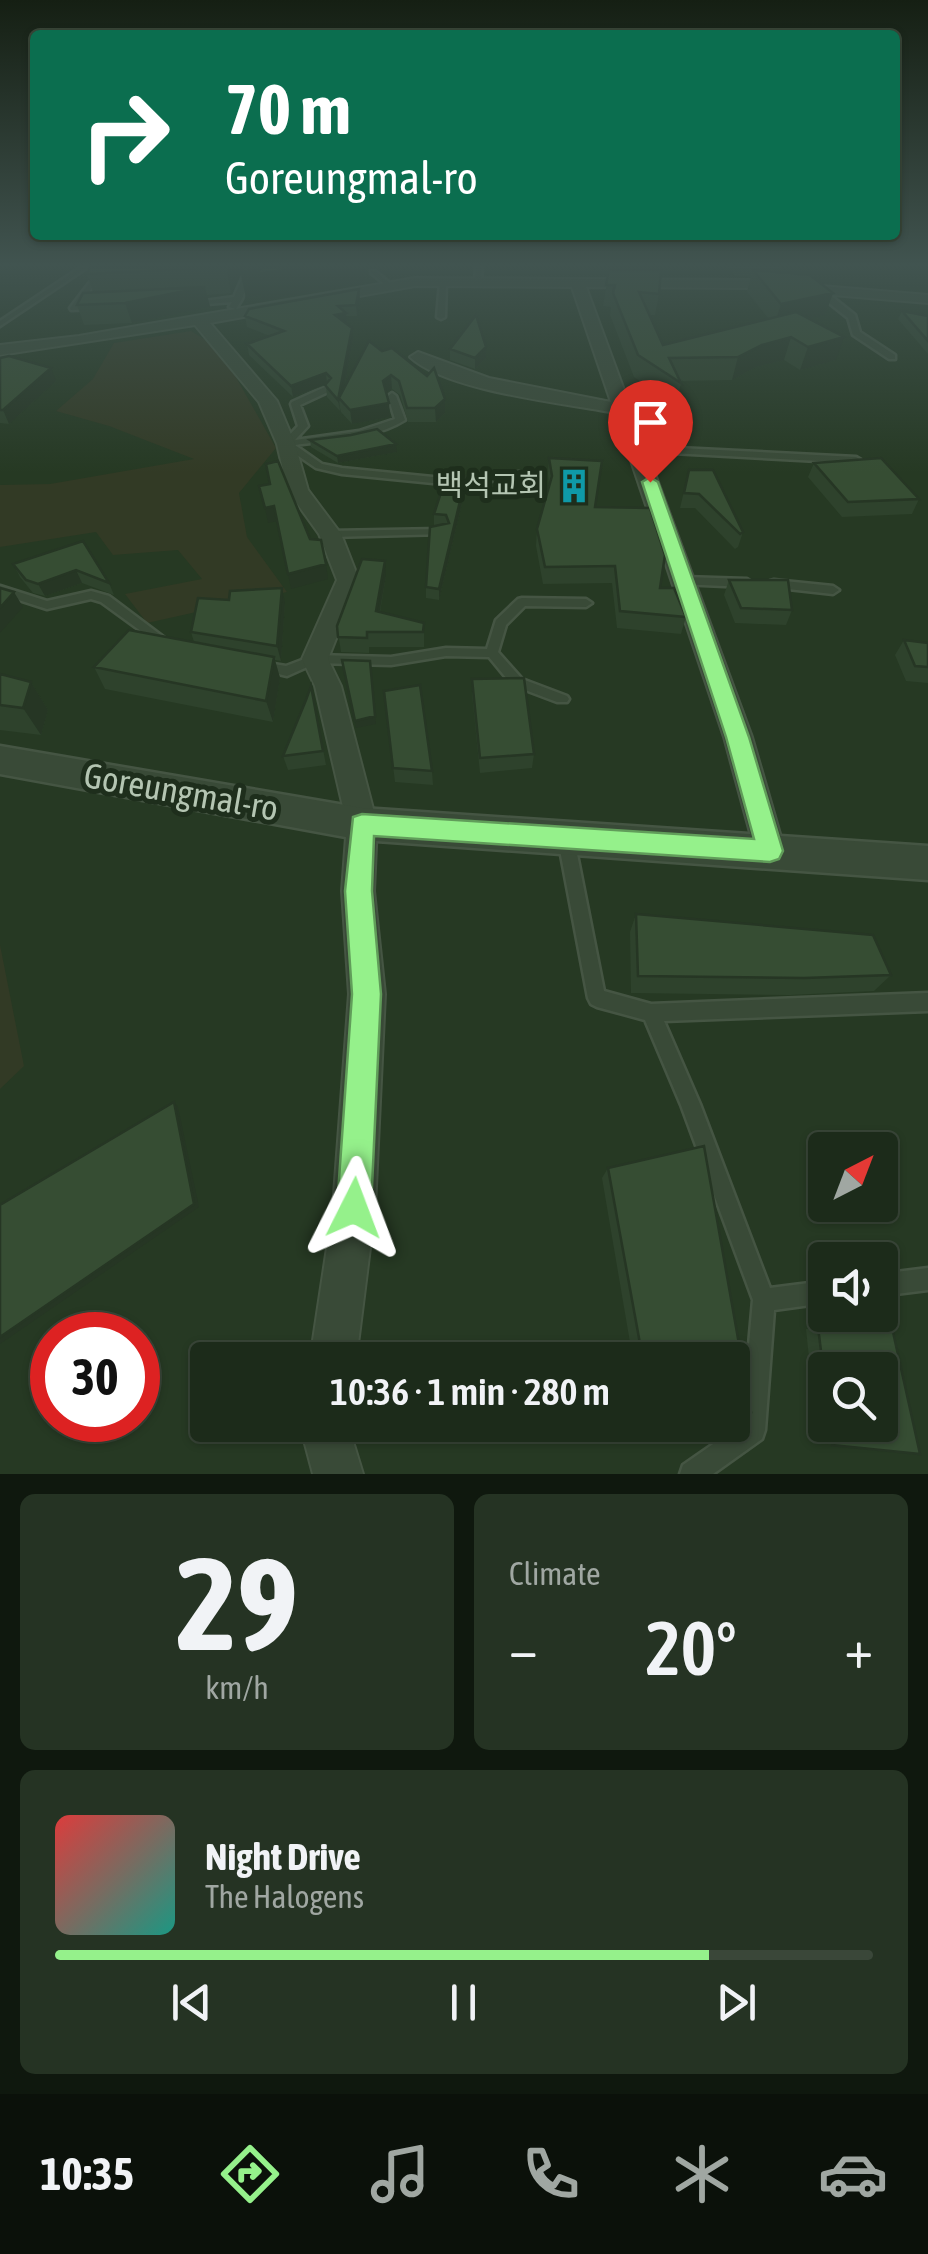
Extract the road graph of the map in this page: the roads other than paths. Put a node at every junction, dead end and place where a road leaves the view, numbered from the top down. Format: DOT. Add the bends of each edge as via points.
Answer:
graph roads {
  1 [pos="105,336"];
  2 [pos="214,336"];
  3 [pos="597,336"];
  4 [pos="860,336"];
  5 [pos="0,350"];
  6 [pos="418,357"];
  7 [pos="892,357"];
  8 [pos="325,390"];
  9 [pos="392,396"];
  10 [pos="624,410"];
  11 [pos="286,444"];
  12 [pos="638,449"];
  13 [pos="856,460"];
  14 [pos="519,474"];
  15 [pos="441,532"];
  16 [pos="330,534"];
  17 [pos="684,581"];
  18 [pos="0,590"];
  19 [pos="833,590"];
  20 [pos="586,604"];
  21 [pos="183,653"];
  22 [pos="492,653"];
  23 [pos="315,660"];
  24 [pos="252,665"];
  25 [pos="562,700"];
  26 [pos="0,760"];
  27 [pos="362,824"];
  28 [pos="566,838"];
  29 [pos="770,851"];
  30 [pos="928,862"];
  31 [pos="928,1002"];
  32 [pos="651,1013"];
  33 [pos="928,1278"];
  34 [pos="898,1282"];
  35 [pos="808,1294"];
  36 [pos="764,1300"];
  37 [pos="335,1342"];
  38 [pos="329,1442"];
  39 [pos="338,1474"];
  40 [pos="692,1474"];
  1 -- 5 [label="street"];
  2 -- 11 [label="street" via="268,401"];
  3 -- 10 [label="street"];
  4 -- 7 [label="lane"];
  6 -- 10 [label="street" via="485,381"];
  8 -- 11 [label="lane" via="294,404 303,426"];
  9 -- 11 [label="lane" via="400,420 388,426"];
  10 -- 12 [label="street"];
  11 -- 14 [label="lane" via="319,466 342,471 454,482"];
  11 -- 16 [label="street" via="298,490"];
  12 -- 13 [label="lane"];
  12 -- 17 [label="street"];
  15 -- 16 [label="lane"];
  16 -- 23 [label="street" via="348,580"];
  17 -- 19 [label="lane"];
  17 -- 29 [label="street"];
  18 -- 21 [label="lane" via="46,604 91,595 106,599"];
  20 -- 22 [label="lane" via="522,602 500,623"];
  22 -- 23 [label="lane"];
  22 -- 25 [label="lane" via="517,682"];
  23 -- 24 [label="lane" via="287,670"];
  23 -- 27 [label="street" via="328,686"];
  26 -- 27 [label="street, Goreungmal-ro"];
  27 -- 28 [label="street, Goreungmal-ro"];
  27 -- 37 [label="street" via="358,891 367,994 354,1208"];
  28 -- 29 [label="street, Goreungmal-ro"];
  28 -- 32 [label="lane" via="597,998"];
  29 -- 30 [label="street, Goreungmal-ro"];
  31 -- 32 [label="lane"];
  32 -- 36 [label="lane"];
  33 -- 34 [label="lane"];
  35 -- 36 [label="lane"];
  36 -- 40 [label="lane" via="753,1430"];
  38 -- 39 [label="street"];
}
